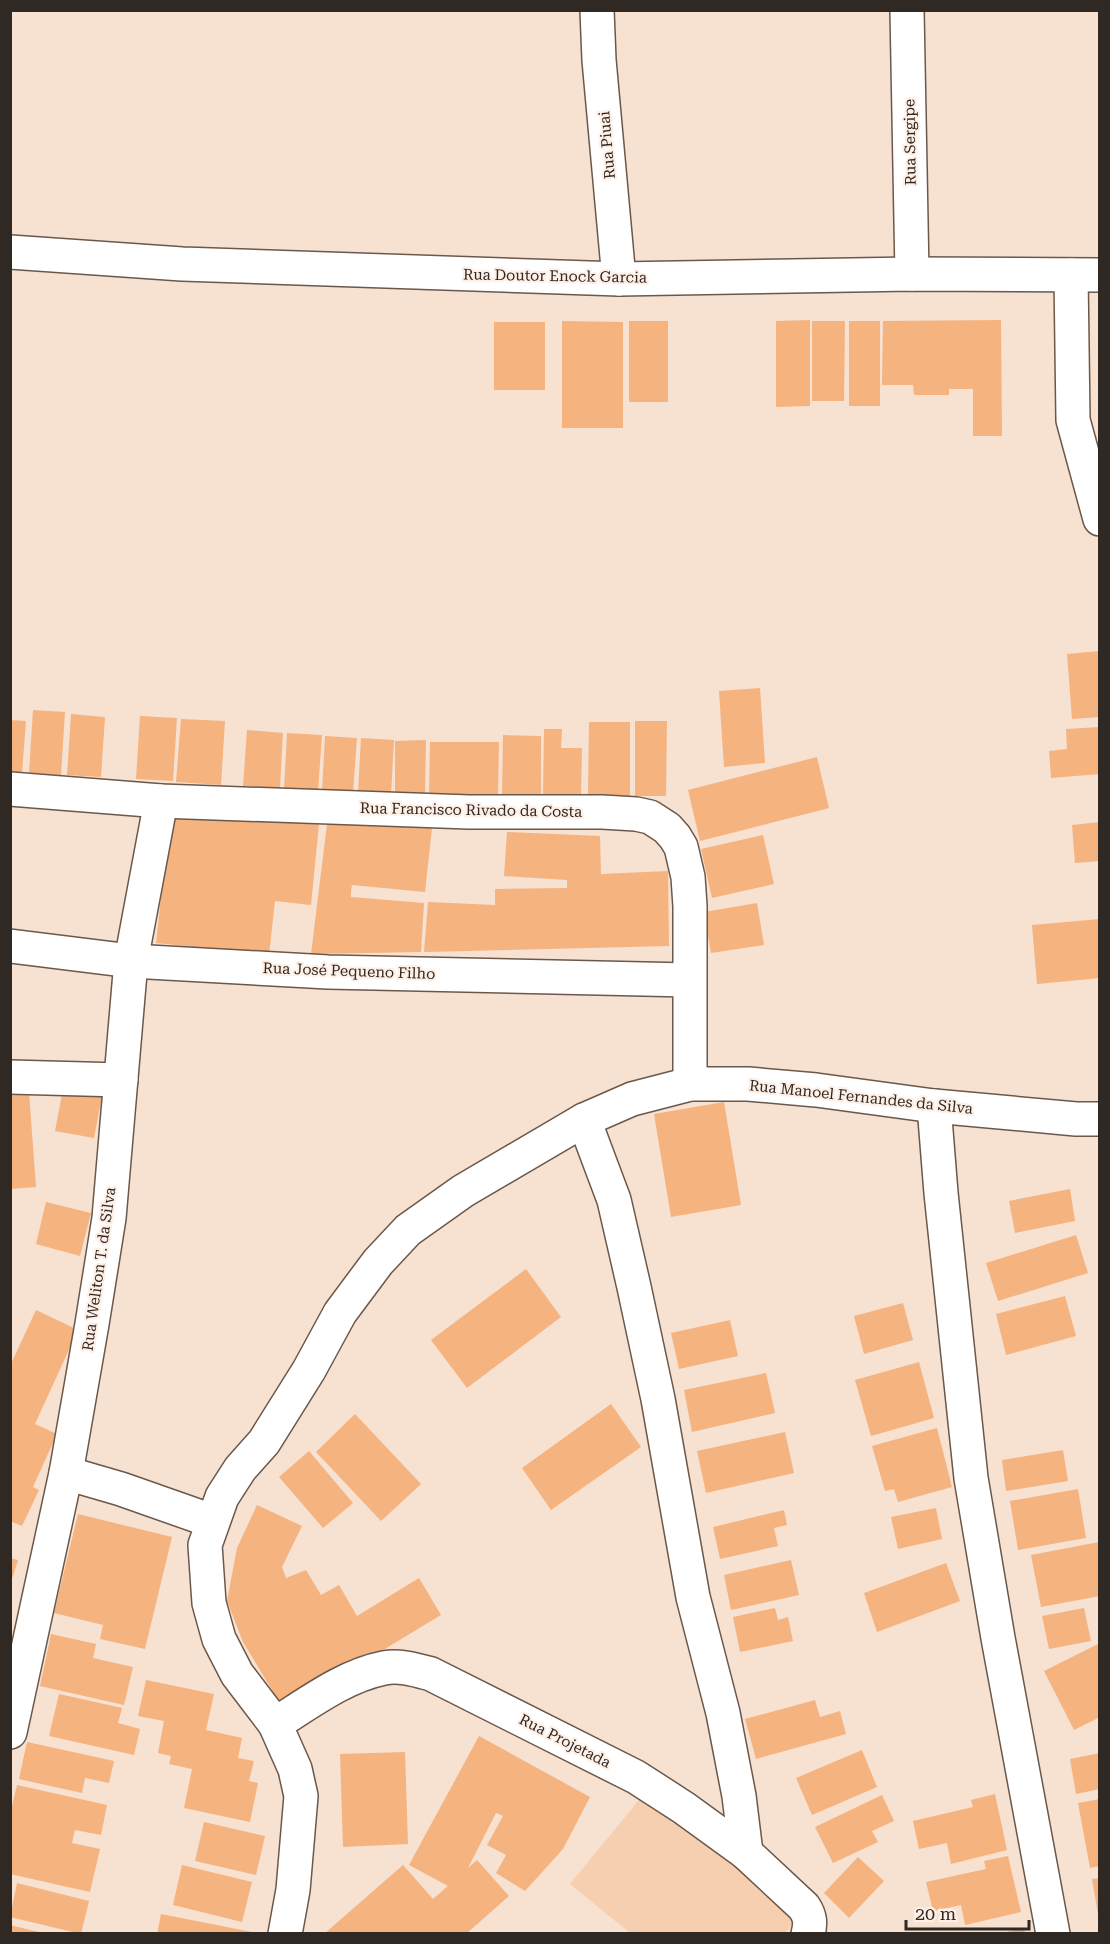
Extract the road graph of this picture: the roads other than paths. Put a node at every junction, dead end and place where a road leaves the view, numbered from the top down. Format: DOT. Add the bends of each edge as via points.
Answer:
graph roads {
  1 [pos="597,10"];
  2 [pos="907,10"];
  3 [pos="10,252"];
  4 [pos="912,274"];
  5 [pos="1085,275"];
  6 [pos="619,279"];
  7 [pos="1100,519"];
  8 [pos="10,789"];
  9 [pos="161,801"];
  10 [pos="10,946"];
  11 [pos="131,961"];
  12 [pos="689,980"];
  13 [pos="10,1077"];
  14 [pos="121,1080"];
  15 [pos="690,1084"];
  16 [pos="934,1106"];
  17 [pos="1100,1119"];
  18 [pos="584,1120"];
  19 [pos="66,1473"];
  20 [pos="212,1521"];
  21 [pos="276,1724"];
  22 [pos="11,1732"];
  23 [pos="746,1853"];
  24 [pos="285,1934"];
  25 [pos="808,1934"];
  26 [pos="1053,1934"];
  1 -- 6 [label="street, Rua Piuai"];
  2 -- 4 [label="street, Rua Sergipe"];
  3 -- 6 [label="street, Rua Doutor Enock Garcia" via="182,264"];
  4 -- 5 [label="street, Rua Doutor Enock Garcia"];
  4 -- 6 [label="street, Rua Doutor Enock Garcia"];
  5 -- 7 [label="street" via="1073,420"];
  8 -- 9 [label="street, Rua Francisco Rivado da Costa"];
  9 -- 11 [label="street, Rua Weliton T. da Silva"];
  9 -- 12 [label="street, Rua Francisco Rivado da Costa" via="469,812 602,812 650,817 667,828 681,848 688,877"];
  10 -- 11 [label="street, Rua José Pequeno Filho"];
  11 -- 12 [label="street, Rua José Pequeno Filho" via="328,972"];
  11 -- 14 [label="street, Rua Weliton T. da Silva"];
  12 -- 15 [label="street, Rua Francisco Rivado da Costa"];
  13 -- 14 [label="street"];
  14 -- 19 [label="street, Rua Weliton T. da Silva" via="109,1218"];
  15 -- 16 [label="street, Rua Manoel Fernandes da Silva" via="816,1090"];
  15 -- 18 [label="street, Rua Manoel Fernandes da Silva" via="632,1099"];
  16 -- 17 [label="street, Rua Manoel Fernandes da Silva"];
  16 -- 26 [label="street" via="970,1478"];
  18 -- 20 [label="street, Rua Manoel Fernandes da Silva" via="463,1191 408,1230 378,1262 340,1313 264,1442 222,1497"];
  18 -- 23 [label="street" via="614,1200 634,1287 693,1597 723,1713"];
  19 -- 20 [label="street"];
  19 -- 22 [label="street, Rua Weliton T. da Silva"];
  20 -- 21 [label="street, Rua Manoel Fernandes da Silva" via="205,1545 206,1573 219,1639 237,1674"];
  21 -- 23 [label="street, Rua Projetada" via="362,1675 386,1668 431,1674 636,1777"];
  21 -- 24 [label="street, Rua Manoel Fernandes da Silva" via="295,1769 300,1796 294,1881"];
  23 -- 25 [label="street, Rua Projetada" via="804,1907 809,1915"];
}
